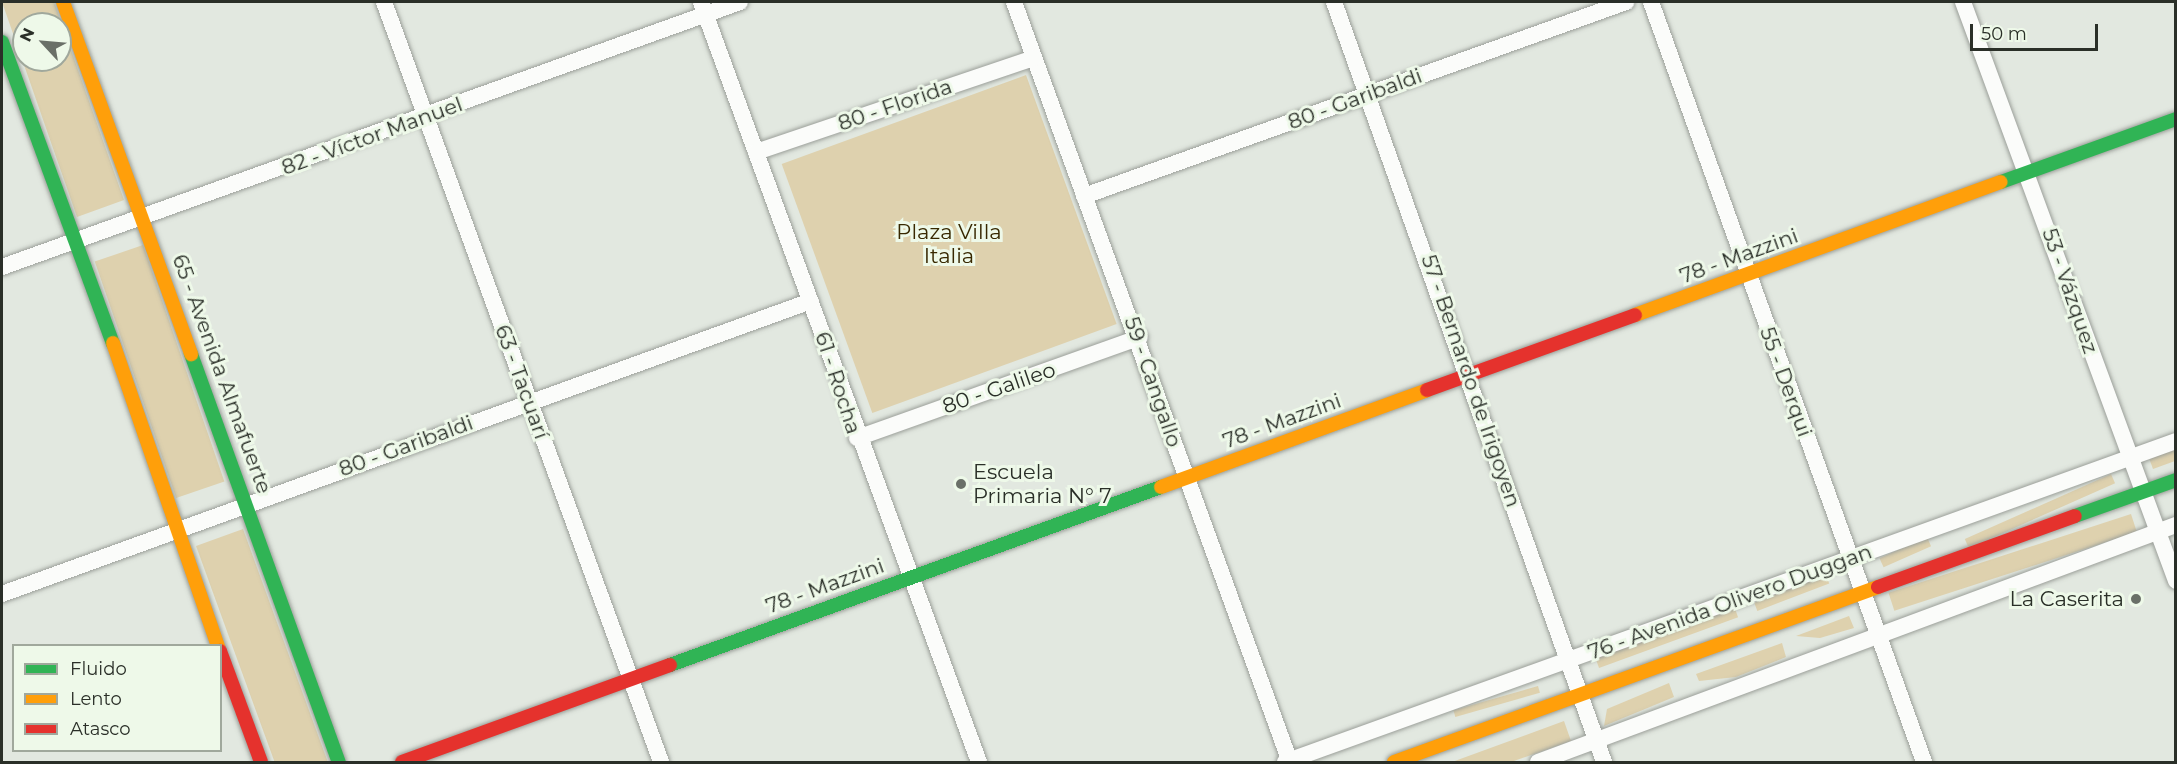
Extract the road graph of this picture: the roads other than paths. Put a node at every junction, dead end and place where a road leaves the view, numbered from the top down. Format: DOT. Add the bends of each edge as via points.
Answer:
graph roads {
  1 [pos="63,2"];
  2 [pos="384,2"];
  3 [pos="740,2"];
  4 [pos="1014,2"];
  5 [pos="1334,2"];
  6 [pos="1626,2"];
  7 [pos="1651,2"];
  8 [pos="1963,2"];
  9 [pos="703,7"];
  10 [pos="2,42"];
  11 [pos="1034,58"];
  12 [pos="1368,95"];
  13 [pos="424,117"];
  14 [pos="2175,119"];
  15 [pos="756,152"];
  16 [pos="2029,171"];
  17 [pos="1084,196"];
  18 [pos="144,219"];
  19 [pos="77,239"];
  20 [pos="2,267"];
  21 [pos="1747,276"];
  22 [pos="812,301"];
  23 [pos="1140,338"];
  24 [pos="1470,375"];
  25 [pos="530,401"];
  26 [pos="857,438"];
  27 [pos="2175,441"];
  28 [pos="2127,459"];
  29 [pos="1186,478"];
  30 [pos="2175,480"];
  31 [pos="2142,492"];
  32 [pos="246,504"];
  33 [pos="2175,525"];
  34 [pos="177,531"];
  35 [pos="2158,532"];
  36 [pos="1851,556"];
  37 [pos="911,577"];
  38 [pos="2175,581"];
  39 [pos="1862,592"];
  40 [pos="2,594"];
  41 [pos="1879,637"];
  42 [pos="218,644"];
  43 [pos="222,656"];
  44 [pos="1567,663"];
  45 [pos="632,680"];
  46 [pos="1579,697"];
  47 [pos="1596,742"];
  48 [pos="261,762"];
  49 [pos="339,762"];
  50 [pos="402,762"];
  51 [pos="662,762"];
  52 [pos="979,762"];
  53 [pos="1288,762"];
  54 [pos="1394,762"];
  55 [pos="1538,762"];
  56 [pos="1604,762"];
  57 [pos="1924,762"];
  1 -- 18 [label="main road, 65 - Avenida Almafuerte"];
  2 -- 13 [label="street, 63 - Tacuarí"];
  3 -- 9 [label="street, 82 - Víctor Manuel"];
  4 -- 11 [label="street, 59 - Cangallo"];
  5 -- 12 [label="street, 57 - Bernardo de Irigoyen"];
  6 -- 12 [label="street, 80 - Garibaldi"];
  7 -- 21 [label="street, 55 - Derqui"];
  8 -- 16 [label="street, 53 - Vázquez"];
  9 -- 13 [label="street, 82 - Víctor Manuel"];
  9 -- 15 [label="street, 61 - Rocha"];
  10 -- 19 [label="main road"];
  11 -- 15 [label="street, 80 - Florida"];
  11 -- 17 [label="street, 59 - Cangallo"];
  12 -- 17 [label="street, 80 - Garibaldi"];
  12 -- 24 [label="street, 57 - Bernardo de Irigoyen"];
  13 -- 18 [label="street, 82 - Víctor Manuel"];
  13 -- 25 [label="street, 63 - Tacuarí"];
  14 -- 16 [label="main road, 78 - Mazzini"];
  15 -- 22 [label="street, 61 - Rocha"];
  16 -- 21 [label="main road, 78 - Mazzini"];
  16 -- 28 [label="street, 53 - Vázquez"];
  17 -- 23 [label="street, 59 - Cangallo"];
  18 -- 19 [label="street, 82 - Víctor Manuel"];
  18 -- 32 [label="main road, 65 - Avenida Almafuerte"];
  19 -- 20 [label="street, 82 - Víctor Manuel"];
  19 -- 34 [label="main road"];
  21 -- 24 [label="main road, 78 - Mazzini"];
  21 -- 36 [label="street, 55 - Derqui"];
  22 -- 25 [label="street, 80 - Garibaldi"];
  22 -- 26 [label="street, 61 - Rocha"];
  23 -- 26 [label="street, 80 - Galileo"];
  23 -- 29 [label="street, 59 - Cangallo"];
  24 -- 29 [label="main road, 78 - Mazzini"];
  24 -- 44 [label="street, 57 - Bernardo de Irigoyen"];
  25 -- 32 [label="street, 80 - Garibaldi"];
  25 -- 45 [label="street, 63 - Tacuarí"];
  26 -- 37 [label="street, 61 - Rocha"];
  27 -- 28 [label="street, 76 - Avenida Olivero Duggan"];
  28 -- 31 [label="street, 53 - Vázquez"];
  28 -- 36 [label="street, 76 - Avenida Olivero Duggan"];
  29 -- 37 [label="main road, 78 - Mazzini"];
  29 -- 53 [label="street, 59 - Cangallo"];
  30 -- 31 [label="main road, 76 - Avenida Olivero Duggan"];
  31 -- 35 [label="street, 53 - Vázquez"];
  31 -- 39 [label="main road, 76 - Avenida Olivero Duggan"];
  32 -- 34 [label="street, 80 - Garibaldi"];
  32 -- 49 [label="main road, 65 - Avenida Almafuerte"];
  33 -- 35 [label="street"];
  34 -- 40 [label="street, 80 - Garibaldi"];
  34 -- 42 [label="main road"];
  35 -- 38 [label="street, 53 - Vázquez"];
  35 -- 41 [label="street"];
  36 -- 39 [label="street, 55 - Derqui"];
  36 -- 44 [label="street, 76 - Avenida Olivero Duggan"];
  37 -- 45 [label="main road, 78 - Mazzini"];
  37 -- 52 [label="street, 61 - Rocha"];
  39 -- 41 [label="street, 55 - Derqui"];
  39 -- 46 [label="main road, 76 - Avenida Olivero Duggan"];
  41 -- 47 [label="street"];
  41 -- 57 [label="street, 55 - Derqui"];
  43 -- 48 [label="main road"];
  44 -- 46 [label="street, 57 - Bernardo de Irigoyen"];
  44 -- 53 [label="street, 76 - Avenida Olivero Duggan"];
  45 -- 50 [label="main road, 78 - Mazzini"];
  45 -- 51 [label="street, 63 - Tacuarí"];
  46 -- 47 [label="street, 57 - Bernardo de Irigoyen"];
  46 -- 54 [label="main road, 76 - Avenida Olivero Duggan"];
  47 -- 55 [label="street"];
  47 -- 56 [label="street, 57 - Bernardo de Irigoyen"];
}
